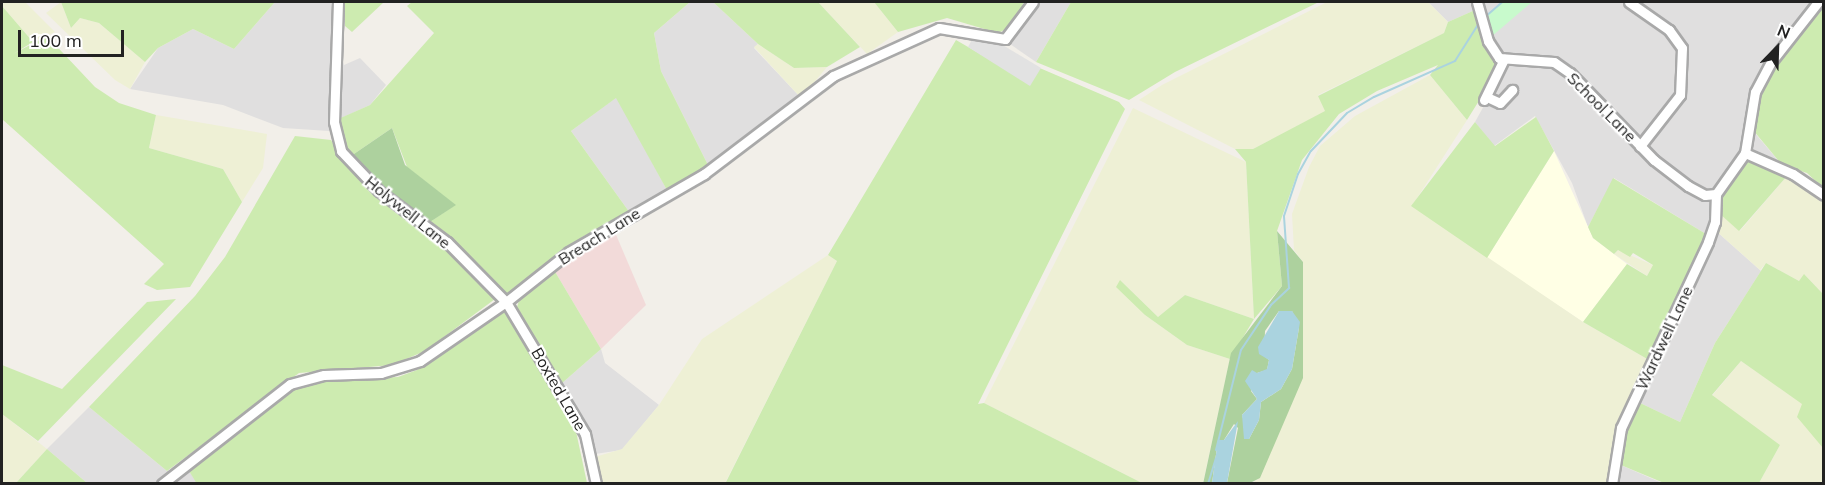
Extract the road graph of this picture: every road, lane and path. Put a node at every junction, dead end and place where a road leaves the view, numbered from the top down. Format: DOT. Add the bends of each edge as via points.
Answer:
graph roads {
  1 [pos="338,2"];
  2 [pos="1033,2"];
  3 [pos="1477,2"];
  4 [pos="1629,2"];
  5 [pos="1818,2"];
  6 [pos="1504,59"];
  7 [pos="1512,90"];
  8 [pos="1640,146"];
  9 [pos="1750,155"];
  10 [pos="1716,194"];
  11 [pos="1824,195"];
  12 [pos="506,302"];
  13 [pos="162,483"];
  14 [pos="596,483"];
  15 [pos="1612,483"];
  1 -- 12 [label="street, Holywell Lane" via="334,122 341,151 379,191 447,242"];
  2 -- 12 [label="street, Breach Lane" via="1005,39 948,27 927,30 833,76 704,174 569,252"];
  3 -- 6 [label="street" via="1494,53"];
  4 -- 8 [label="street" via="1669,30 1682,48 1680,95"];
  5 -- 9 [label="street" via="1771,62 1755,92 1748,140"];
  6 -- 7 [label="street" via="1486,98 1500,103"];
  6 -- 8 [label="street, School Lane" via="1554,62 1570,73"];
  8 -- 10 [label="street, School Lane" via="1688,186 1705,195"];
  9 -- 10 [label="street"];
  9 -- 11 [label="street" via="1792,174"];
  10 -- 15 [label="street, Wardwell Lane" via="1715,222 1708,242 1621,428"];
  12 -- 13 [label="street, Breach Lane" via="420,361 401,369 324,375 290,384"];
  12 -- 14 [label="street, Boxted Lane" via="585,434"];
}
